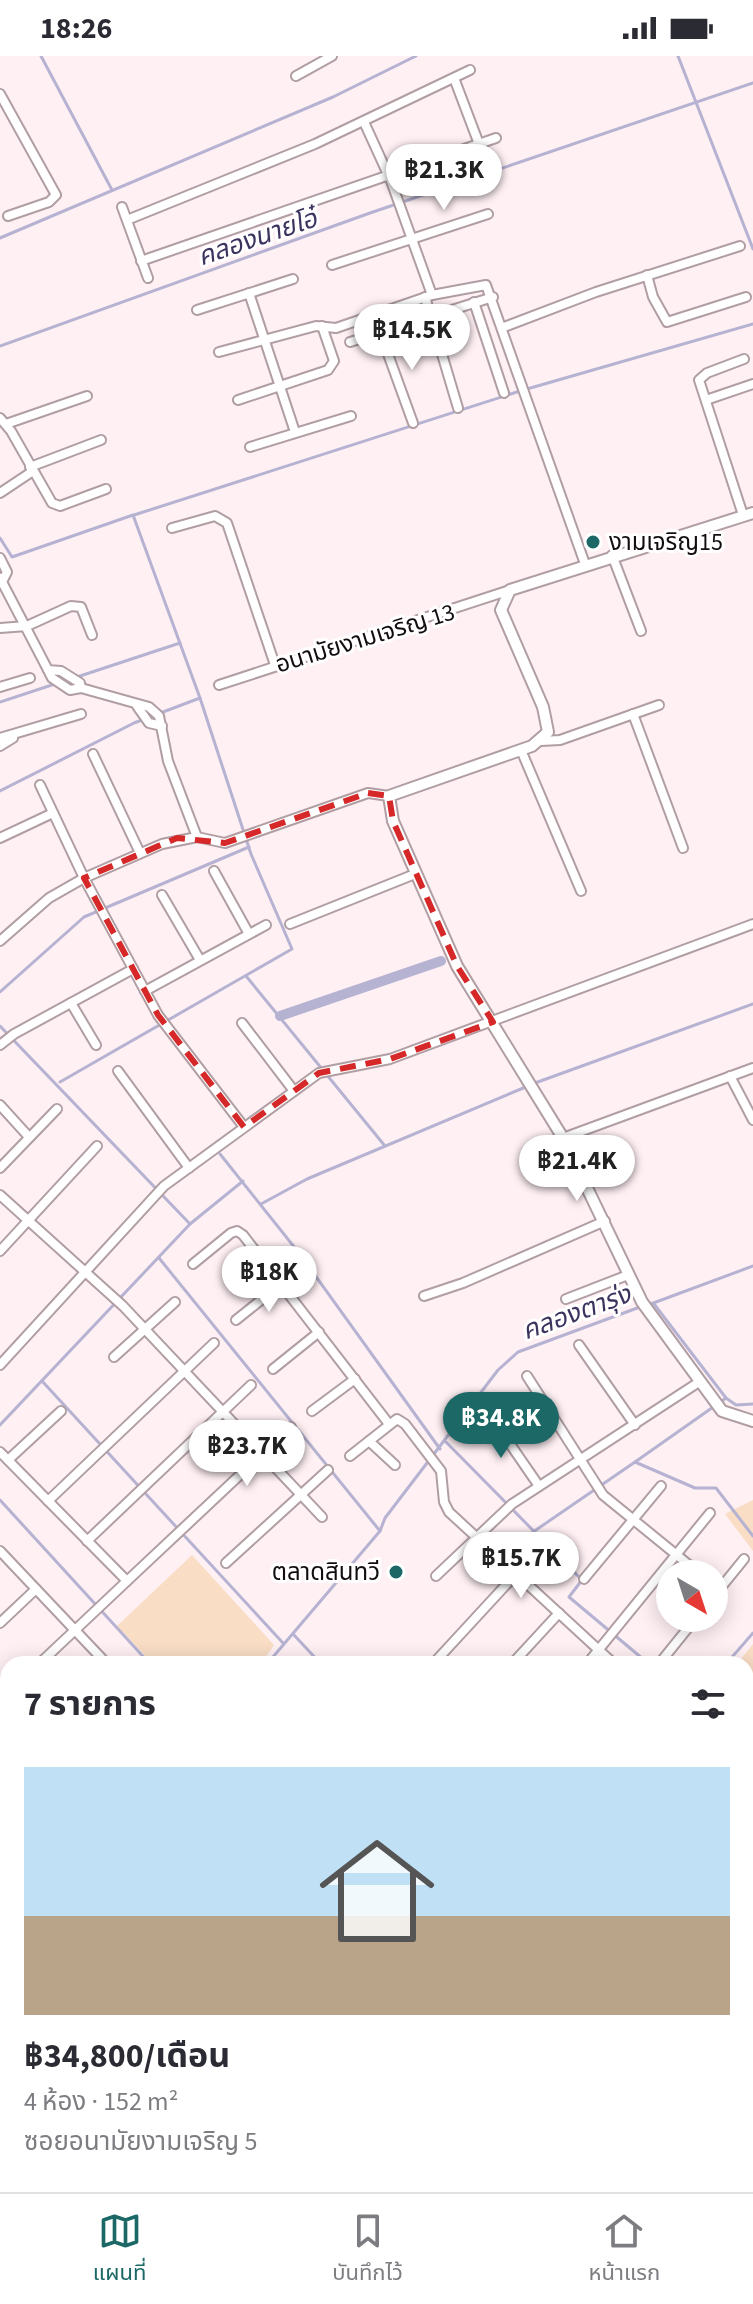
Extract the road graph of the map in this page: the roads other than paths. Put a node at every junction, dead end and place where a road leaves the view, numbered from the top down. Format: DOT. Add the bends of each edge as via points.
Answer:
graph roads {
  1 [pos="332,56"];
  2 [pos="470,70"];
  3 [pos="296,76"];
  4 [pos="454,78"];
  5 [pos="0,94"];
  6 [pos="364,122"];
  7 [pos="496,138"];
  8 [pos="479,144"];
  9 [pos="389,175"];
  10 [pos="122,207"];
  11 [pos="488,214"];
  12 [pos="8,216"];
  13 [pos="127,220"];
  14 [pos="410,240"];
  15 [pos="740,246"];
  16 [pos="141,261"];
  17 [pos="332,265"];
  18 [pos="647,275"];
  19 [pos="148,278"];
  20 [pos="293,279"];
  21 [pos="249,293"];
  22 [pos="428,296"];
  23 [pos="493,297"];
  24 [pos="746,297"];
  25 [pos="474,302"];
  26 [pos="197,310"];
  27 [pos="430,317"];
  28 [pos="322,326"];
  29 [pos="504,327"];
  30 [pos="380,332"];
  31 [pos="266,339"];
  32 [pos="350,342"];
  33 [pos="219,352"];
  34 [pos="744,359"];
  35 [pos="753,384"];
  36 [pos="280,387"];
  37 [pos="504,393"];
  38 [pos="87,396"];
  39 [pos="238,400"];
  40 [pos="706,400"];
  41 [pos="458,408"];
  42 [pos="351,416"];
  43 [pos="3,421"];
  44 [pos="413,423"];
  45 [pos="295,432"];
  46 [pos="101,440"];
  47 [pos="250,447"];
  48 [pos="32,469"];
  49 [pos="106,489"];
  50 [pos="0,493"];
  51 [pos="748,514"];
  52 [pos="172,528"];
  53 [pos="612,555"];
  54 [pos="0,558"];
  55 [pos="585,564"];
  56 [pos="3,577"];
  57 [pos="510,590"];
  58 [pos="27,626"];
  59 [pos="0,628"];
  60 [pos="641,631"];
  61 [pos="92,635"];
  62 [pos="275,665"];
  63 [pos="50,674"];
  64 [pos="30,678"];
  65 [pos="80,685"];
  66 [pos="219,685"];
  67 [pos="0,687"];
  68 [pos="659,705"];
  69 [pos="139,710"];
  70 [pos="81,714"];
  71 [pos="633,714"];
  72 [pos="161,721"];
  73 [pos="24,731"];
  74 [pos="0,738"];
  75 [pos="541,741"];
  76 [pos="0,746"];
  77 [pos="521,750"];
  78 [pos="93,754"];
  79 [pos="40,785"];
  80 [pos="389,796"];
  81 [pos="53,813"];
  82 [pos="197,837"];
  83 [pos="0,838"];
  84 [pos="683,848"];
  85 [pos="140,853"];
  86 [pos="214,871"];
  87 [pos="415,874"];
  88 [pos="84,878"];
  89 [pos="581,891"];
  90 [pos="162,895"];
  91 [pos="290,924"];
  92 [pos="753,924"];
  93 [pos="266,925"];
  94 [pos="249,934"];
  95 [pos="0,941"];
  96 [pos="200,960"];
  97 [pos="133,969"];
  98 [pos="145,991"];
  99 [pos="71,1003"];
  100 [pos="493,1022"];
  101 [pos="242,1023"];
  102 [pos="0,1045"];
  103 [pos="96,1045"];
  104 [pos="753,1068"];
  105 [pos="118,1071"];
  106 [pos="730,1076"];
  107 [pos="294,1091"];
  108 [pos="0,1105"];
  109 [pos="57,1109"];
  110 [pos="753,1120"];
  111 [pos="244,1127"];
  112 [pos="29,1137"];
  113 [pos="563,1138"];
  114 [pos="97,1146"];
  115 [pos="0,1168"];
  116 [pos="189,1168"];
  117 [pos="0,1195"];
  118 [pos="28,1221"];
  119 [pos="605,1221"];
  120 [pos="0,1251"];
  121 [pos="193,1264"];
  122 [pos="86,1273"];
  123 [pos="628,1275"];
  124 [pos="281,1284"];
  125 [pos="424,1296"];
  126 [pos="566,1299"];
  127 [pos="175,1302"];
  128 [pos="236,1320"];
  129 [pos="145,1329"];
  130 [pos="319,1332"];
  131 [pos="214,1343"];
  132 [pos="579,1345"];
  133 [pos="114,1357"];
  134 [pos="2,1360"];
  135 [pos="273,1369"];
  136 [pos="184,1370"];
  137 [pos="527,1376"];
  138 [pos="355,1379"];
  139 [pos="699,1382"];
  140 [pos="251,1385"];
  141 [pos="61,1411"];
  142 [pos="312,1411"];
  143 [pos="222,1412"];
  144 [pos="490,1415"];
  145 [pos="753,1421"];
  146 [pos="389,1424"];
  147 [pos="635,1425"];
  148 [pos="291,1427"];
  149 [pos="369,1441"];
  150 [pos="0,1452"];
  151 [pos="261,1453"];
  152 [pos="350,1456"];
  153 [pos="578,1459"];
  154 [pos="8,1460"];
  155 [pos="395,1465"];
  156 [pos="328,1470"];
  157 [pos="539,1486"];
  158 [pos="661,1486"];
  159 [pos="300,1495"];
  160 [pos="48,1501"];
  161 [pos="710,1513"];
  162 [pos="322,1517"];
  163 [pos="632,1520"];
  164 [pos="475,1536"];
  165 [pos="87,1541"];
  166 [pos="0,1551"];
  167 [pos="676,1555"];
  168 [pos="744,1559"];
  169 [pos="682,1560"];
  170 [pos="226,1563"];
  171 [pos="516,1574"];
  172 [pos="436,1576"];
  173 [pos="728,1577"];
  174 [pos="584,1579"];
  175 [pos="127,1581"];
  176 [pos="36,1589"];
  177 [pos="559,1613"];
  178 [pos="0,1623"];
  179 [pos="75,1630"];
  180 [pos="685,1632"];
  181 [pos="599,1650"];
  182 [pos="47,1656"];
  183 [pos="99,1656"];
  184 [pos="441,1656"];
  185 [pos="519,1656"];
  186 [pos="594,1656"];
  187 [pos="605,1656"];
  188 [pos="665,1656"];
  1 -- 3 [label="street"];
  2 -- 4 [label="street"];
  4 -- 6 [label="street"];
  4 -- 8 [label="street"];
  5 -- 12 [label="street" via="56,191 49,202"];
  6 -- 9 [label="street"];
  6 -- 13 [label="street"];
  7 -- 8 [label="street"];
  8 -- 9 [label="street"];
  9 -- 14 [label="street"];
  9 -- 16 [label="street"];
  10 -- 13 [label="street"];
  11 -- 14 [label="street"];
  13 -- 16 [label="street"];
  14 -- 17 [label="street"];
  14 -- 22 [label="street"];
  15 -- 18 [label="street"];
  16 -- 19 [label="street"];
  18 -- 24 [label="street" via="667,322"];
  18 -- 29 [label="street"];
  20 -- 21 [label="street"];
  21 -- 26 [label="street"];
  21 -- 31 [label="street"];
  22 -- 23 [label="street" via="481,284"];
  22 -- 27 [label="street"];
  22 -- 28 [label="street" via="336,328"];
  23 -- 25 [label="street"];
  23 -- 29 [label="street"];
  25 -- 27 [label="street"];
  25 -- 37 [label="street"];
  27 -- 30 [label="street"];
  27 -- 41 [label="street"];
  28 -- 31 [label="street"];
  28 -- 36 [label="street" via="333,366"];
  29 -- 55 [label="street"];
  30 -- 32 [label="street"];
  30 -- 44 [label="street"];
  31 -- 33 [label="street"];
  31 -- 36 [label="street"];
  34 -- 40 [label="street" via="701,376"];
  35 -- 40 [label="street"];
  36 -- 39 [label="street"];
  36 -- 45 [label="street"];
  38 -- 43 [label="street"];
  40 -- 51 [label="street"];
  42 -- 45 [label="street"];
  43 -- 48 [label="street"];
  45 -- 47 [label="street"];
  46 -- 48 [label="street"];
  48 -- 49 [label="street" via="56,506"];
  48 -- 50 [label="street"];
  51 -- 53 [label="street"];
  52 -- 62 [label="street" via="215,516 227,523"];
  53 -- 55 [label="street"];
  53 -- 60 [label="street"];
  54 -- 56 [label="street"];
  55 -- 57 [label="street"];
  56 -- 58 [label="street"];
  57 -- 62 [label="street, อนามัยงามเจริญ 13"];
  57 -- 75 [label="street" via="501,610 547,718 548,732"];
  58 -- 59 [label="street"];
  58 -- 61 [label="street" via="71,606 81,607"];
  58 -- 63 [label="street"];
  62 -- 66 [label="street, อนามัยงามเจริญ 13"];
  63 -- 65 [label="street" via="61,671"];
  63 -- 65 [label="street" via="70,690"];
  64 -- 67 [label="street"];
  65 -- 69 [label="street"];
  68 -- 71 [label="street"];
  69 -- 72 [label="street" via="149,723"];
  69 -- 72 [label="street" via="149,707"];
  70 -- 73 [label="street"];
  71 -- 75 [label="street" via="560,740"];
  71 -- 84 [label="street"];
  72 -- 82 [label="street" via="168,761"];
  73 -- 74 [label="street"];
  73 -- 76 [label="street"];
  75 -- 77 [label="street"];
  77 -- 80 [label="street"];
  77 -- 89 [label="street"];
  78 -- 85 [label="street"];
  79 -- 81 [label="street"];
  80 -- 82 [label="street" via="368,793 225,843"];
  80 -- 87 [label="street" via="393,821"];
  81 -- 83 [label="street"];
  81 -- 88 [label="street"];
  82 -- 85 [label="street" via="177,838"];
  85 -- 88 [label="street"];
  86 -- 94 [label="street"];
  87 -- 91 [label="street"];
  87 -- 100 [label="street" via="457,966"];
  88 -- 95 [label="street" via="49,898"];
  88 -- 97 [label="street"];
  90 -- 96 [label="street"];
  92 -- 100 [label="street"];
  93 -- 94 [label="street"];
  94 -- 96 [label="street"];
  96 -- 98 [label="street"];
  97 -- 98 [label="street"];
  97 -- 99 [label="street"];
  98 -- 111 [label="street"];
  99 -- 102 [label="street"];
  99 -- 103 [label="street"];
  100 -- 107 [label="street" via="390,1059 319,1073"];
  100 -- 113 [label="street"];
  101 -- 107 [label="street"];
  104 -- 106 [label="street"];
  105 -- 116 [label="street"];
  106 -- 110 [label="street"];
  106 -- 113 [label="street"];
  107 -- 111 [label="street"];
  108 -- 112 [label="street"];
  109 -- 112 [label="street"];
  111 -- 116 [label="street"];
  112 -- 115 [label="street"];
  113 -- 119 [label="street"];
  114 -- 118 [label="street"];
  116 -- 122 [label="street" via="161,1190"];
  117 -- 118 [label="street"];
  118 -- 120 [label="street"];
  118 -- 122 [label="street"];
  119 -- 123 [label="street"];
  119 -- 125 [label="street"];
  121 -- 124 [label="street" via="237,1231"];
  122 -- 129 [label="street"];
  122 -- 134 [label="street"];
  123 -- 126 [label="street"];
  123 -- 139 [label="street"];
  124 -- 128 [label="street"];
  124 -- 130 [label="street"];
  127 -- 129 [label="street"];
  129 -- 133 [label="street"];
  129 -- 136 [label="street"];
  130 -- 135 [label="street"];
  130 -- 138 [label="street"];
  131 -- 136 [label="street"];
  132 -- 147 [label="street"];
  136 -- 143 [label="street"];
  136 -- 160 [label="street"];
  137 -- 153 [label="street"];
  138 -- 142 [label="street"];
  138 -- 146 [label="street"];
  139 -- 145 [label="street" via="722,1411"];
  139 -- 147 [label="street"];
  140 -- 143 [label="street"];
  141 -- 154 [label="street"];
  143 -- 151 [label="street"];
  143 -- 165 [label="street"];
  144 -- 157 [label="street"];
  146 -- 149 [label="street"];
  146 -- 164 [label="street" via="397,1419 405,1424 439,1467 447,1510"];
  147 -- 153 [label="street"];
  148 -- 151 [label="street"];
  149 -- 152 [label="street"];
  149 -- 155 [label="street"];
  150 -- 154 [label="street"];
  151 -- 159 [label="street"];
  151 -- 175 [label="street"];
  153 -- 157 [label="street"];
  153 -- 163 [label="street" via="603,1495"];
  154 -- 160 [label="street"];
  156 -- 159 [label="street"];
  157 -- 164 [label="street"];
  158 -- 163 [label="street"];
  159 -- 162 [label="street"];
  159 -- 170 [label="street"];
  160 -- 165 [label="street"];
  161 -- 167 [label="street"];
  163 -- 167 [label="street"];
  163 -- 174 [label="street"];
  164 -- 171 [label="street"];
  164 -- 172 [label="street"];
  165 -- 175 [label="street"];
  166 -- 176 [label="street"];
  167 -- 169 [label="street"];
  167 -- 181 [label="street"];
  168 -- 173 [label="street"];
  171 -- 177 [label="street"];
  171 -- 184 [label="street"];
  175 -- 179 [label="street"];
  176 -- 178 [label="street"];
  176 -- 179 [label="street"];
  177 -- 181 [label="street"];
  177 -- 185 [label="street"];
  179 -- 182 [label="street"];
  179 -- 183 [label="street"];
  180 -- 188 [label="street"];
  181 -- 186 [label="street"];
  181 -- 187 [label="street"];
}
